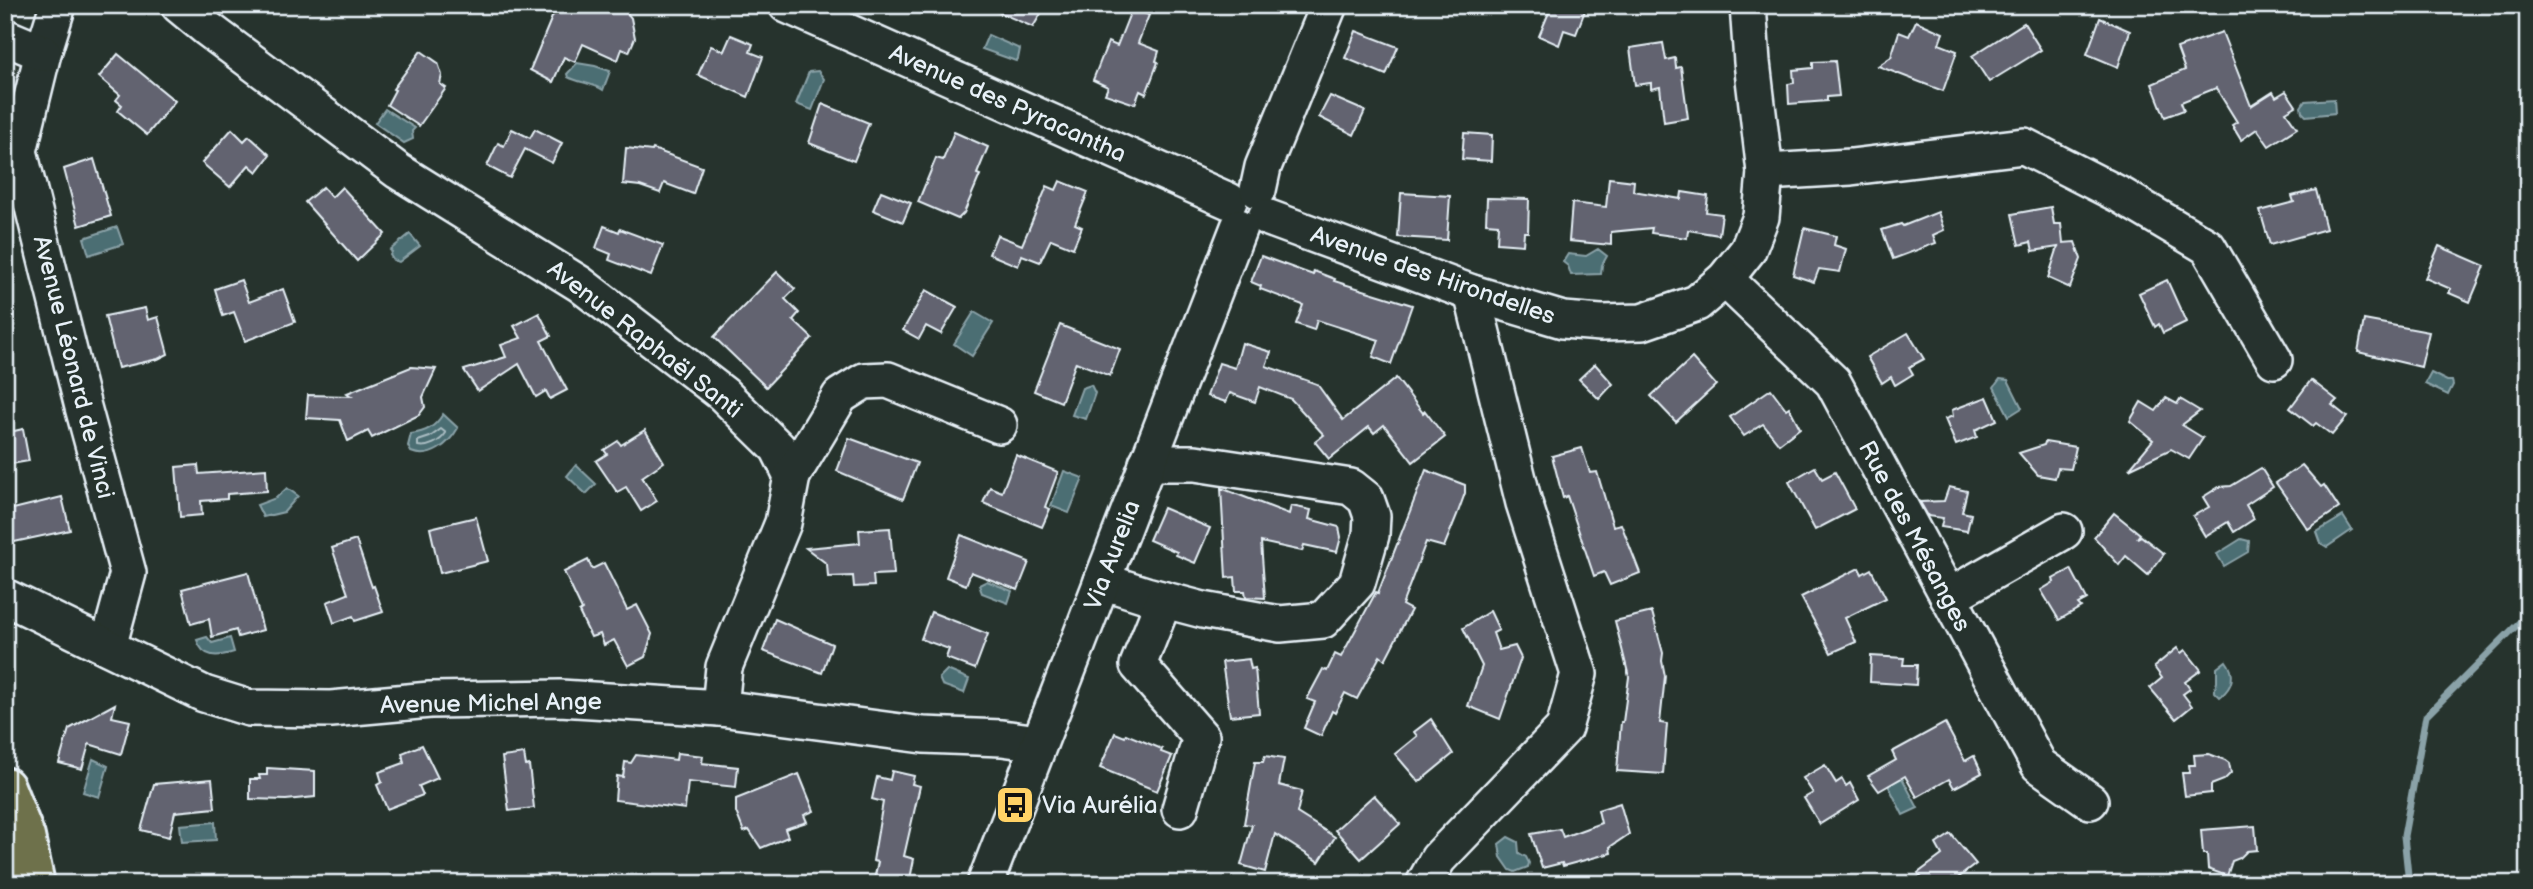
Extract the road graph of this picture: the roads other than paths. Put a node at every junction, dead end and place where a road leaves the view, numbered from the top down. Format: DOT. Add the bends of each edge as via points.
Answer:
graph roads {
  1 [pos="58,5"];
  2 [pos="179,5"];
  3 [pos="787,5"];
  4 [pos="1329,5"];
  5 [pos="1748,5"];
  6 [pos="5,37"];
  7 [pos="43,53"];
  8 [pos="1765,172"];
  9 [pos="1248,209"];
  10 [pos="1725,279"];
  11 [pos="1472,293"];
  12 [pos="2274,360"];
  13 [pos="999,425"];
  14 [pos="1147,463"];
  15 [pos="792,476"];
  16 [pos="2064,531"];
  17 [pos="1102,580"];
  18 [pos="1948,597"];
  19 [pos="6,598"];
  20 [pos="1164,600"];
  21 [pos="108,647"];
  22 [pos="720,708"];
  23 [pos="1037,748"];
  24 [pos="5,788"];
  25 [pos="2090,801"];
  26 [pos="1180,809"];
  27 [pos="5,848"];
  28 [pos="15,884"];
  29 [pos="35,884"];
  30 [pos="985,884"];
  31 [pos="1424,884"];
  1 -- 7 [label="street, Avenue Léonard de Vinci"];
  2 -- 15 [label="street, Avenue Raphaël Santi" via="398,171 580,284 723,394 778,448"];
  3 -- 9 [label="street, Avenue des Pyracantha"];
  4 -- 9 [label="street, Via Aurelia"];
  5 -- 8 [label="street, Avenue des Hirondelles"];
  6 -- 7 [label="street"];
  7 -- 21 [label="street, Avenue Léonard de Vinci" via="19,151 128,573"];
  8 -- 10 [label="street, Avenue des Hirondelles" via="1761,217 1748,250"];
  8 -- 12 [label="street" via="1851,167 2024,146 2122,195 2208,247"];
  9 -- 11 [label="street, Avenue des Hirondelles"];
  9 -- 14 [label="street, Via Aurelia"];
  10 -- 11 [label="street, Avenue des Hirondelles" via="1696,303 1642,322 1563,320"];
  10 -- 18 [label="street, Rue des Mésanges" via="1833,382"];
  11 -- 31 [label="street" via="1524,503 1579,674 1564,728 1438,859"];
  13 -- 15 [label="street" via="888,380 864,381 839,396"];
  14 -- 17 [label="street, Via Aurelia"];
  14 -- 20 [label="street" via="1195,463 1351,487 1366,499 1372,516 1357,583 1323,620 1280,624"];
  15 -- 22 [label="street" via="783,523 724,667"];
  16 -- 18 [label="street"];
  17 -- 20 [label="street"];
  17 -- 23 [label="street, Via Aurelia"];
  18 -- 25 [label="street, Rue des Mésanges" via="2039,765"];
  19 -- 21 [label="street, Avenue Michel Ange"];
  20 -- 26 [label="street" via="1138,664 1201,737"];
  21 -- 22 [label="street, Avenue Michel Ange" via="204,694 248,708 331,709 430,700 560,698"];
  22 -- 23 [label="street, Avenue Michel Ange" via="923,735 1002,738"];
  23 -- 30 [label="street, Via Aurelia"];
  24 -- 29 [label="main road" via="25,837"];
  27 -- 28 [label="main road"];
}
